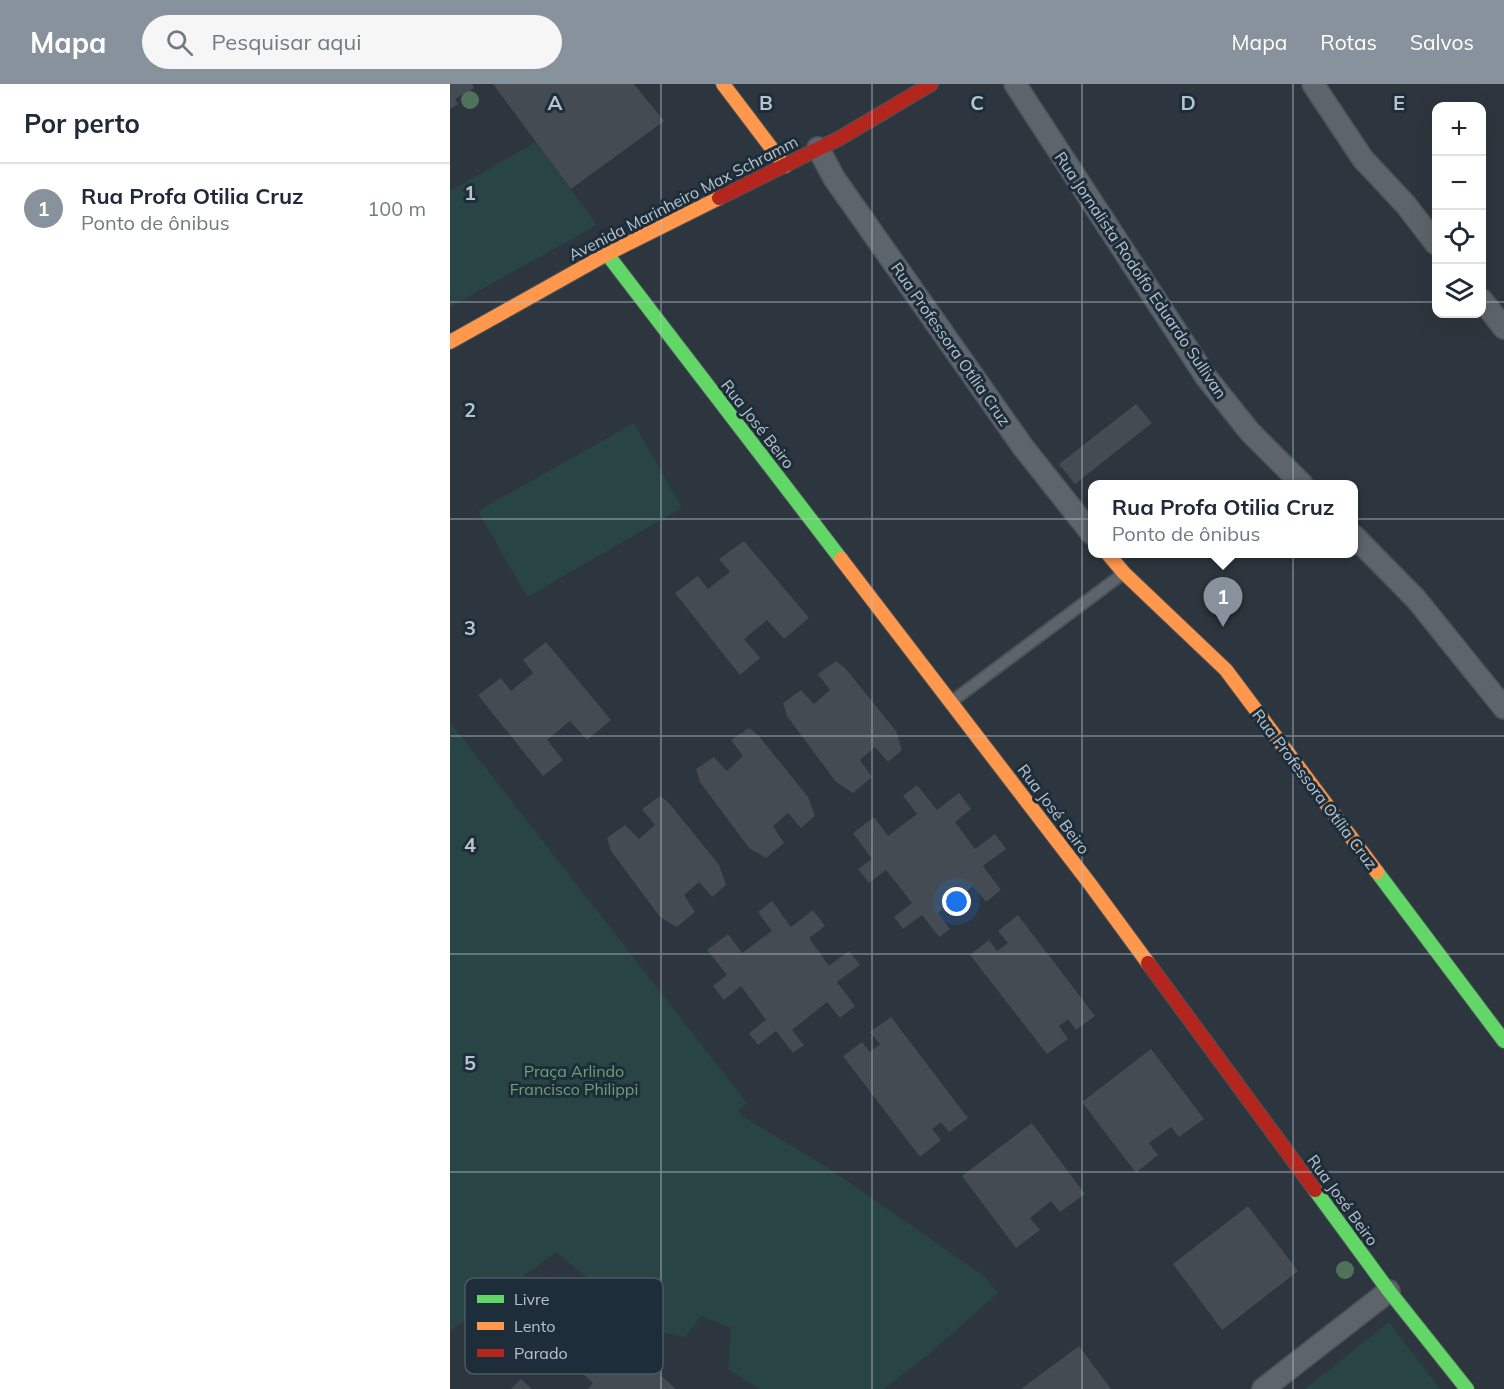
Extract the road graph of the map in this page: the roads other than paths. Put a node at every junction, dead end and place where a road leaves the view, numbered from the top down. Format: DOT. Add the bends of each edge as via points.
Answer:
graph roads {
  1 [pos="723,84"];
  2 [pos="931,84"];
  3 [pos="1015,84"];
  4 [pos="1312,84"];
  5 [pos="818,148"];
  6 [pos="785,166"];
  7 [pos="1432,238"];
  8 [pos="608,254"];
  9 [pos="1486,305"];
  10 [pos="1504,328"];
  11 [pos="450,342"];
  12 [pos="1298,480"];
  13 [pos="1088,529"];
  14 [pos="1358,541"];
  15 [pos="1111,558"];
  16 [pos="1124,573"];
  17 [pos="951,702"];
  18 [pos="1504,708"];
  19 [pos="1504,1041"];
  20 [pos="1389,1291"];
  21 [pos="1263,1389"];
  22 [pos="1467,1389"];
  1 -- 6 [label="street"];
  2 -- 5 [label="street, Avenida Marinheiro Max Schramm"];
  3 -- 12 [label="street, Rua Jornalista Rodolfo Eduardo Sullivan" via="1206,376 1250,432"];
  4 -- 7 [label="street" via="1363,159"];
  5 -- 6 [label="street, Avenida Marinheiro Max Schramm"];
  5 -- 13 [label="street, Rua Professora Otília Cruz" via="834,178 1023,447"];
  6 -- 8 [label="street, Avenida Marinheiro Max Schramm"];
  8 -- 11 [label="street, Avenida Marinheiro Max Schramm"];
  8 -- 17 [label="street, Rua José Beiro"];
  9 -- 10 [label="street"];
  14 -- 18 [label="street" via="1416,599"];
  15 -- 16 [label="street, Rua Professora Otília Cruz"];
  16 -- 17 [label="lane"];
  16 -- 19 [label="street, Rua Professora Otília Cruz" via="1226,670"];
  17 -- 20 [label="street, Rua José Beiro"];
  20 -- 21 [label="street"];
  20 -- 22 [label="street, Rua José Beiro"];
}
